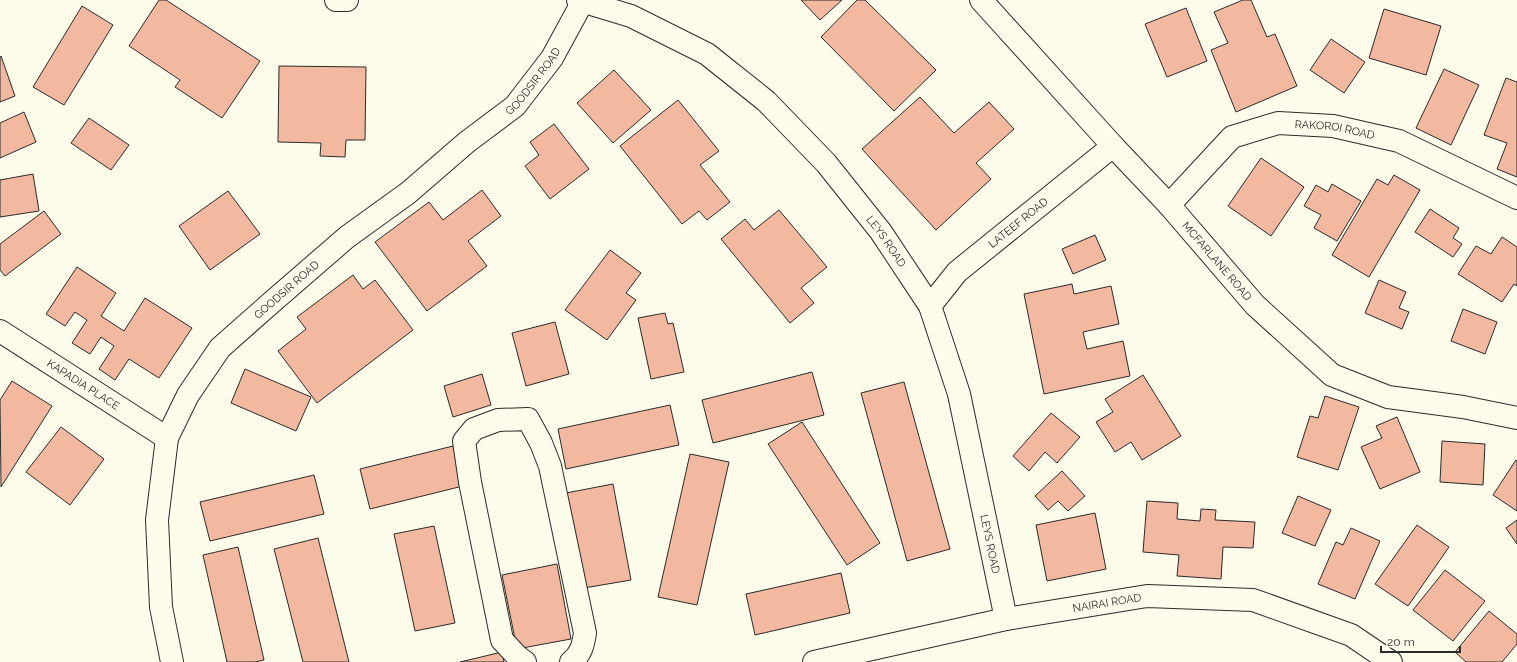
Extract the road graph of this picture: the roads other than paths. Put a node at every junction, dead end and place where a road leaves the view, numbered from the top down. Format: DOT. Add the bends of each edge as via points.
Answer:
graph roads {
  1 [pos="336,0"];
  2 [pos="347,0"];
  3 [pos="580,0"];
  4 [pos="981,0"];
  5 [pos="1112,146"];
  6 [pos="1517,198"];
  7 [pos="1169,205"];
  8 [pos="930,306"];
  9 [pos="0,331"];
  10 [pos="1517,418"];
  11 [pos="167,438"];
  12 [pos="1006,619"];
  13 [pos="172,662"];
  14 [pos="525,662"];
  15 [pos="570,662"];
  16 [pos="814,662"];
  17 [pos="1391,662"];
  1 -- 2 [label="street"];
  3 -- 8 [label="street, LEYS ROAD" via="631,16 707,54 766,100 826,163 881,232"];
  3 -- 11 [label="street, GOODSIR ROAD" via="552,58 515,106 467,142 408,193 347,237 220,348 188,395"];
  4 -- 5 [label="street, MCFARLANE ROAD"];
  5 -- 7 [label="street, MCFARLANE ROAD"];
  5 -- 8 [label="street, LATEEF ROAD" via="957,272"];
  6 -- 7 [label="street, RAKOROI ROAD" via="1399,141 1333,126 1278,123 1232,137"];
  7 -- 10 [label="street, MCFARLANE ROAD" via="1255,305 1332,375 1388,397 1463,407"];
  8 -- 12 [label="street, LEYS ROAD" via="960,394"];
  9 -- 11 [label="street, KAPADIA PLACE"];
  11 -- 13 [label="street, GOODSIR ROAD" via="157,520 161,607"];
  12 -- 16 [label="street, NAIRAI ROAD"];
  12 -- 17 [label="street, NAIRAI ROAD" via="1147,596 1253,600 1351,635"];
  14 -- 15 [label="street" via="502,640 464,441 474,429 498,420 528,419 550,466 585,633 583,647"];
}
